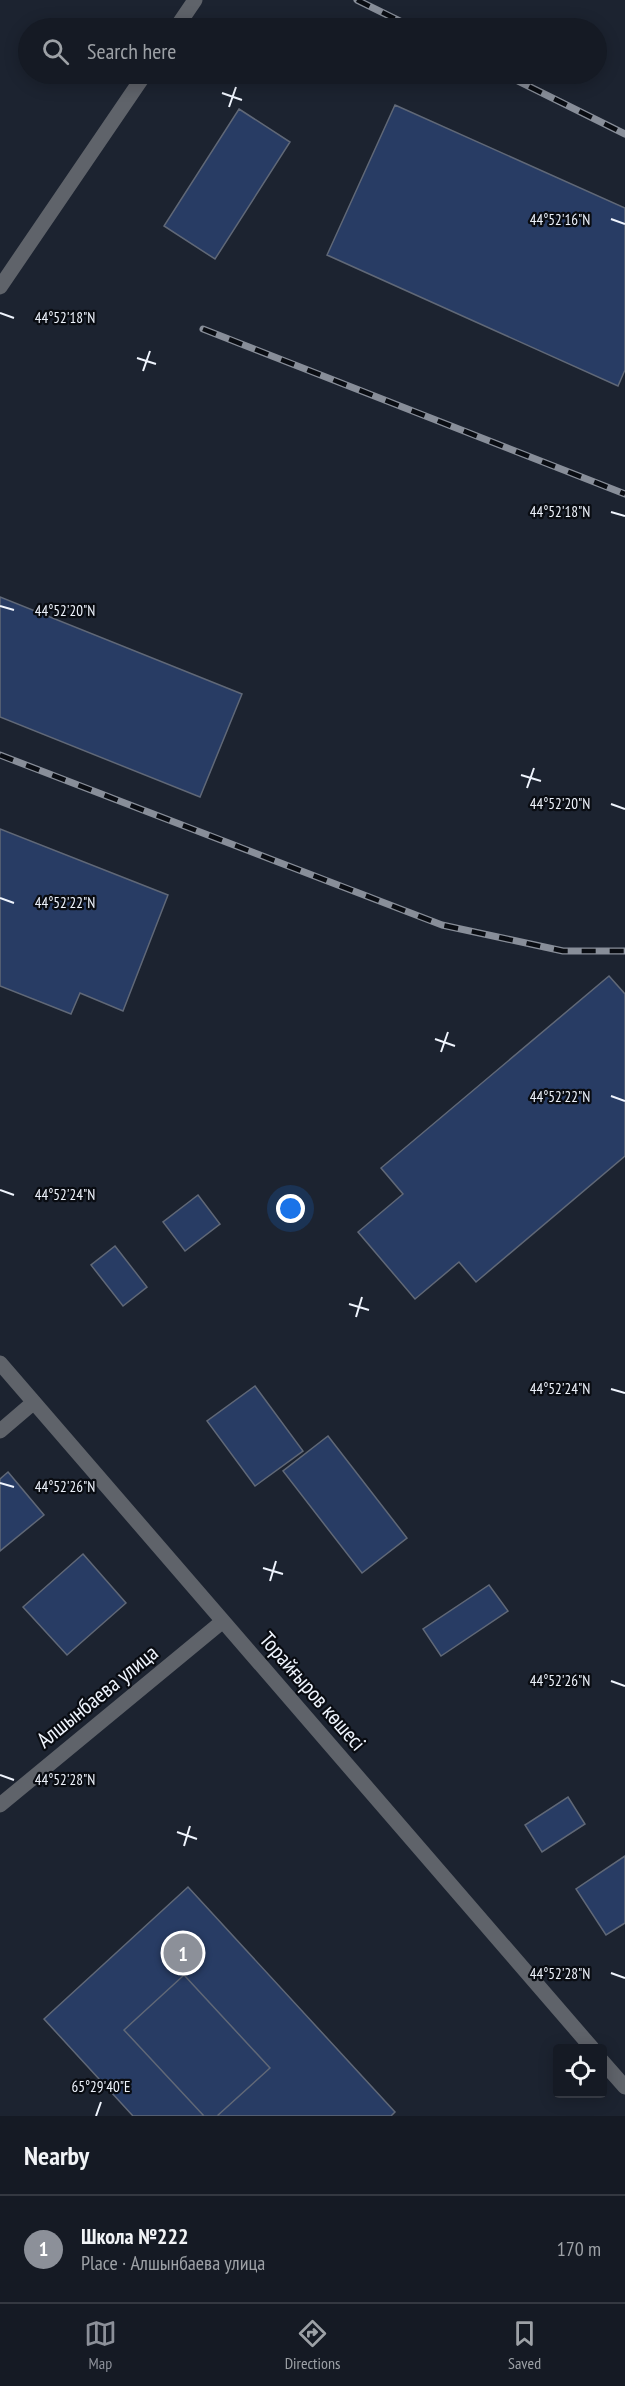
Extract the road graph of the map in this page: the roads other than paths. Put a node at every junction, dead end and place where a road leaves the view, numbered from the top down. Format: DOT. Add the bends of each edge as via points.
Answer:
graph roads {
  1 [pos="195,0"];
  2 [pos="183,18"];
  3 [pos="138,84"];
  4 [pos="0,287"];
  5 [pos="0,1363"];
  6 [pos="34,1402"];
  7 [pos="0,1431"];
  8 [pos="223,1621"];
  9 [pos="0,1805"];
  10 [pos="588,2044"];
  11 [pos="607,2066"];
  12 [pos="625,2087"];
  1 -- 2 [label="street"];
  3 -- 4 [label="street"];
  5 -- 6 [label="street, Торайғыров көшесі"];
  6 -- 7 [label="street"];
  6 -- 8 [label="street, Торайғыров көшесі"];
  8 -- 9 [label="street, Алшынбаева улица"];
  8 -- 10 [label="street, Торайғыров көшесі"];
  11 -- 12 [label="street"];
}
